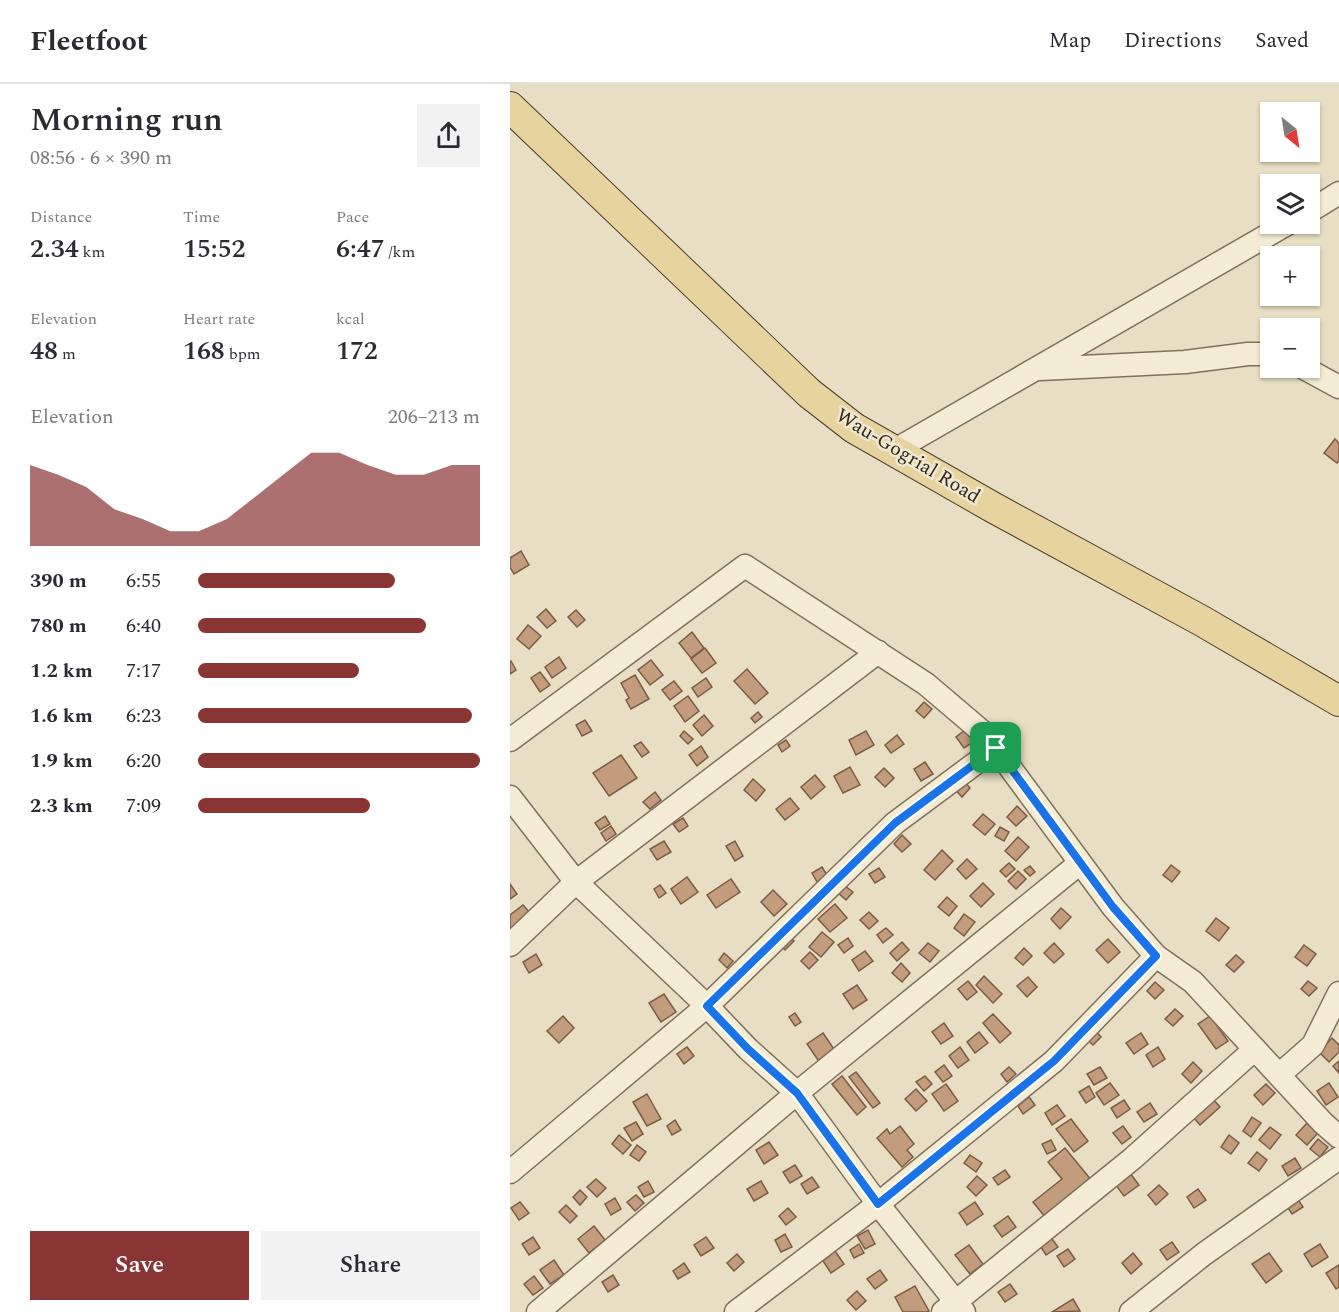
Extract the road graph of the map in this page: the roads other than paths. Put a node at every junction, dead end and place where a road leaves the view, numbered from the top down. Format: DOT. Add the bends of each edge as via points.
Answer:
graph roads {
  1 [pos="510,107"];
  2 [pos="1339,194"];
  3 [pos="1320,205"];
  4 [pos="1270,234"];
  5 [pos="1260,354"];
  6 [pos="1035,369"];
  7 [pos="1320,377"];
  8 [pos="1339,387"];
  9 [pos="895,450"];
  10 [pos="878,652"];
  11 [pos="1339,701"];
  12 [pos="510,740"];
  13 [pos="996,748"];
  14 [pos="510,797"];
  15 [pos="1080,863"];
  16 [pos="576,882"];
  17 [pos="510,945"];
  18 [pos="1156,956"];
  19 [pos="1339,993"];
  20 [pos="707,1006"];
  21 [pos="1255,1049"];
  22 [pos="1279,1075"];
  23 [pos="797,1093"];
  24 [pos="1339,1137"];
  25 [pos="1339,1158"];
  26 [pos="510,1172"];
  27 [pos="878,1204"];
  28 [pos="954,1309"];
  29 [pos="538,1312"];
  30 [pos="736,1312"];
  31 [pos="1131,1312"];
  1 -- 9 [label="main road, Wau-Gogrial Road" via="809,393 854,428"];
  2 -- 3 [label="street"];
  4 -- 6 [label="street"];
  5 -- 6 [label="street"];
  6 -- 9 [label="street"];
  7 -- 8 [label="street"];
  9 -- 11 [label="main road, Wau-Gogrial Road"];
  10 -- 12 [label="street" via="745,566"];
  10 -- 13 [label="street" via="926,684"];
  10 -- 16 [label="street"];
  13 -- 15 [label="street"];
  13 -- 20 [label="street" via="895,823"];
  14 -- 16 [label="street"];
  15 -- 18 [label="street"];
  15 -- 23 [label="street"];
  16 -- 17 [label="street"];
  16 -- 20 [label="street"];
  18 -- 21 [label="street" via="1192,982"];
  18 -- 27 [label="street" via="1054,1061"];
  19 -- 22 [label="street" via="1313,1045"];
  20 -- 23 [label="street"];
  20 -- 26 [label="street"];
  21 -- 22 [label="street"];
  21 -- 28 [label="street"];
  22 -- 24 [label="street"];
  23 -- 27 [label="street"];
  23 -- 29 [label="street"];
  25 -- 31 [label="street" via="1204,1254"];
  27 -- 28 [label="street"];
  27 -- 30 [label="street"];
}
